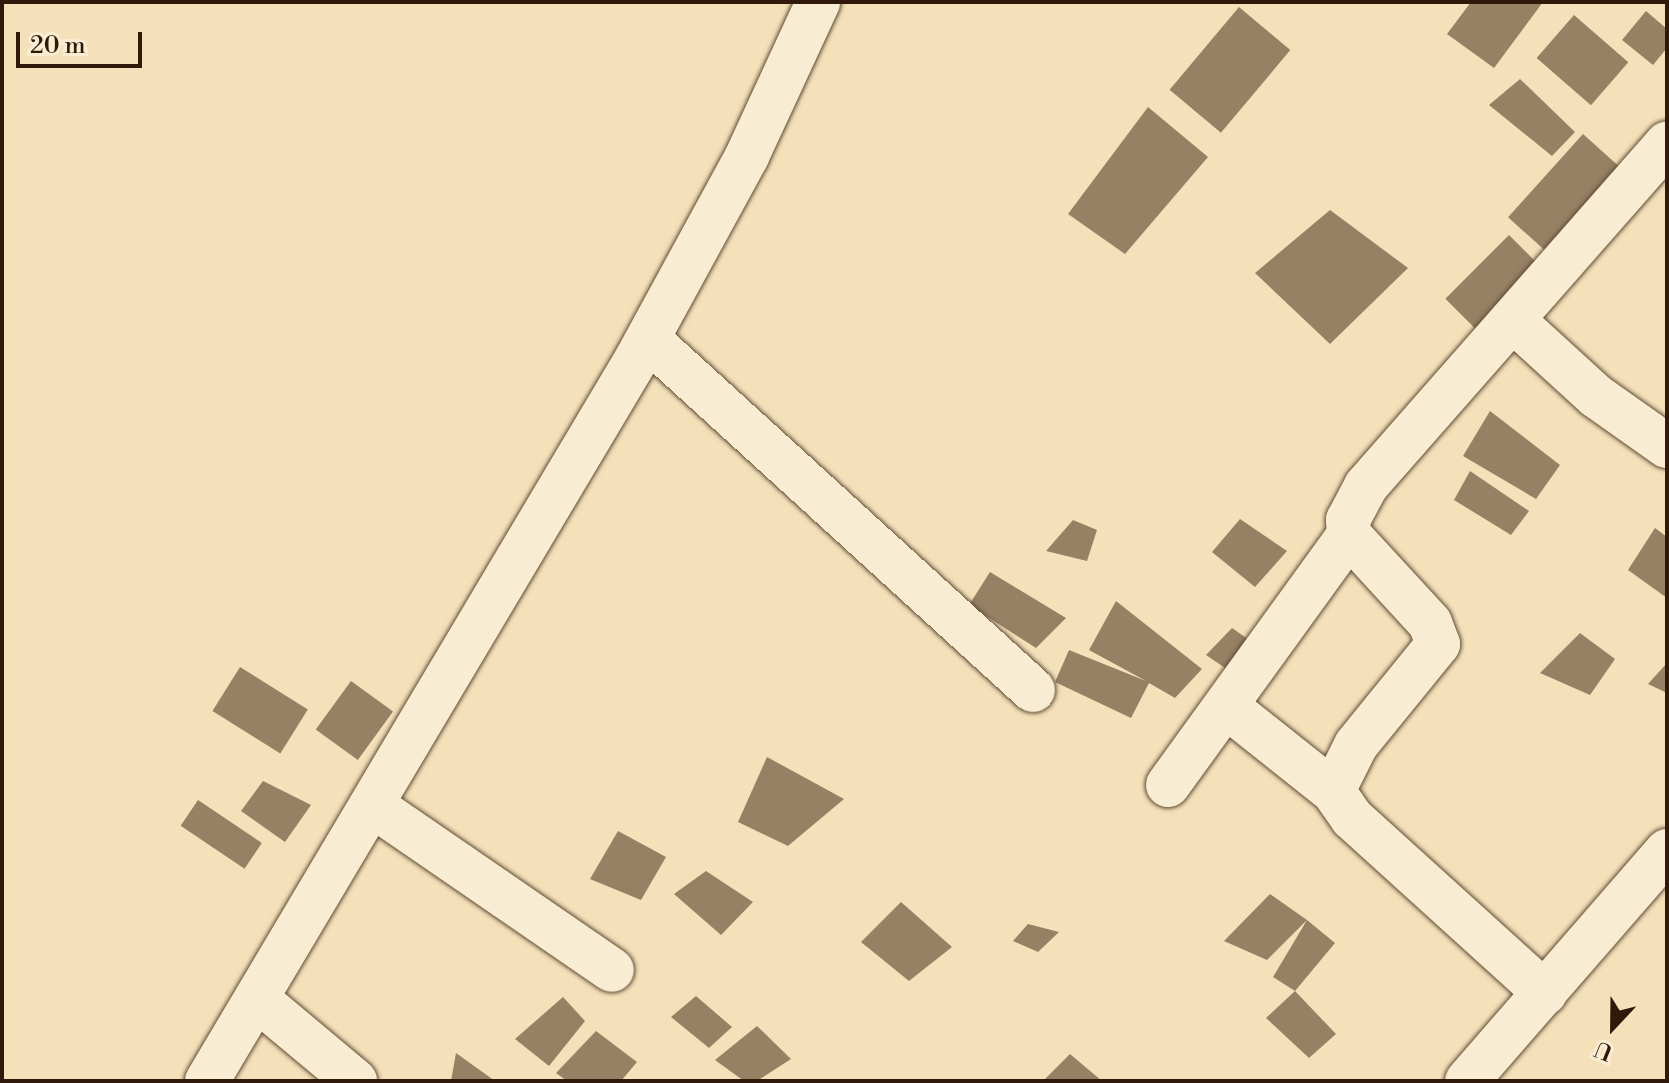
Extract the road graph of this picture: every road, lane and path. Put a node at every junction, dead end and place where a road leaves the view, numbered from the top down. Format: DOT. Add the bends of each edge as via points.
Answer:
graph roads {
  1 [pos="818,2"];
  2 [pos="1667,143"];
  3 [pos="1515,322"];
  4 [pos="648,339"];
  5 [pos="1667,446"];
  6 [pos="1349,535"];
  7 [pos="1033,690"];
  8 [pos="1226,706"];
  9 [pos="1168,785"];
  10 [pos="1333,791"];
  11 [pos="372,805"];
  12 [pos="1667,851"];
  13 [pos="612,970"];
  14 [pos="1545,993"];
  15 [pos="257,999"];
  16 [pos="207,1081"];
  17 [pos="355,1081"];
  18 [pos="1467,1081"];
  1 -- 4 [label="street" via="747,156"];
  2 -- 3 [label="street"];
  3 -- 5 [label="street" via="1596,396"];
  3 -- 6 [label="street" via="1366,486 1350,507"];
  4 -- 7 [label="street"];
  4 -- 11 [label="street"];
  6 -- 8 [label="street"];
  6 -- 10 [label="street" via="1430,623 1438,644 1356,745"];
  8 -- 9 [label="street"];
  8 -- 10 [label="street"];
  10 -- 14 [label="street" via="1352,818"];
  11 -- 13 [label="street"];
  11 -- 15 [label="street"];
  12 -- 14 [label="street"];
  14 -- 18 [label="street"];
  15 -- 16 [label="street"];
  15 -- 17 [label="street"];
}
